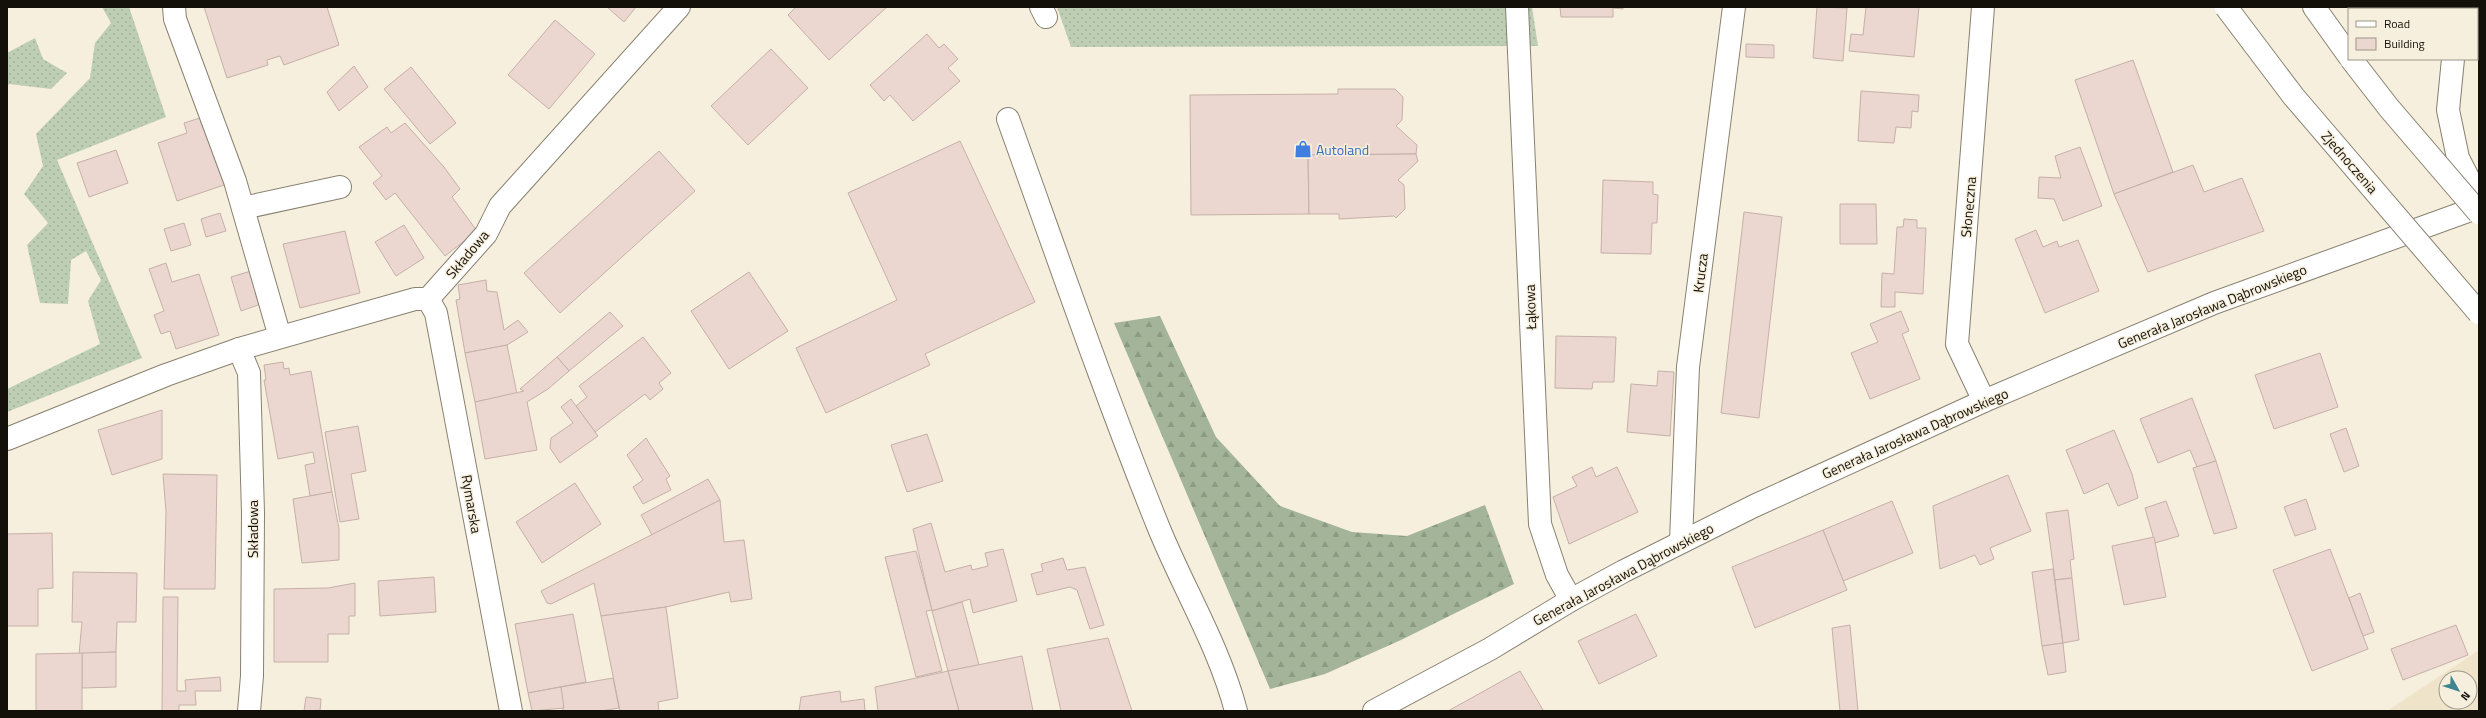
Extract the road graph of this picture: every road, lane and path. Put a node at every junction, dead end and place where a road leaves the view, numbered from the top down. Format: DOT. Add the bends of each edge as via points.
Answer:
graph roads {
  1 [pos="174,7"];
  2 [pos="679,7"];
  3 [pos="1517,7"];
  4 [pos="1734,7"];
  5 [pos="1983,7"];
  6 [pos="2226,7"];
  7 [pos="2314,7"];
  8 [pos="2348,55"];
  9 [pos="2352,60"];
  10 [pos="2453,60"];
  11 [pos="1008,119"];
  12 [pos="340,187"];
  13 [pos="2479,199"];
  14 [pos="2479,207"];
  15 [pos="243,208"];
  16 [pos="2479,213"];
  17 [pos="428,299"];
  18 [pos="2479,312"];
  19 [pos="280,337"];
  20 [pos="239,349"];
  21 [pos="1984,401"];
  22 [pos="7,439"];
  23 [pos="1681,541"];
  24 [pos="1571,600"];
  25 [pos="249,711"];
  26 [pos="511,711"];
  27 [pos="1236,711"];
  28 [pos="1374,711"];
  1 -- 15 [label="street" via="175,19"];
  2 -- 17 [label="street, Składowa" via="500,206 486,234"];
  3 -- 24 [label="street, Łąkowa" via="1540,524 1557,575"];
  4 -- 23 [label="street, Krucza" via="1688,367"];
  5 -- 21 [label="street, Słoneczna" via="1957,344"];
  6 -- 18 [label="street, Zjednoczenia, bridge" via="2294,98"];
  7 -- 8 [label="street"];
  9 -- 16 [label="street, bridge" via="2389,108"];
  10 -- 13 [label="street" via="2448,110 2458,158"];
  11 -- 27 [label="street" via="1100,375 1156,520 1226,676"];
  12 -- 15 [label="street"];
  14 -- 21 [label="street, Generała Jarosława Dąbrowskiego" via="2214,303"];
  15 -- 19 [label="street"];
  17 -- 19 [label="street" via="416,299"];
  17 -- 26 [label="street, Rymarska" via="436,313"];
  19 -- 20 [label="street"];
  20 -- 22 [label="street" via="166,375"];
  20 -- 25 [label="street, Składowa" via="249,373 253,513 252,676"];
  21 -- 23 [label="street, Generała Jarosława Dąbrowskiego"];
  23 -- 24 [label="street, Generała Jarosława Dąbrowskiego"];
  24 -- 28 [label="street, Generała Jarosława Dąbrowskiego" via="1490,649"];
}
